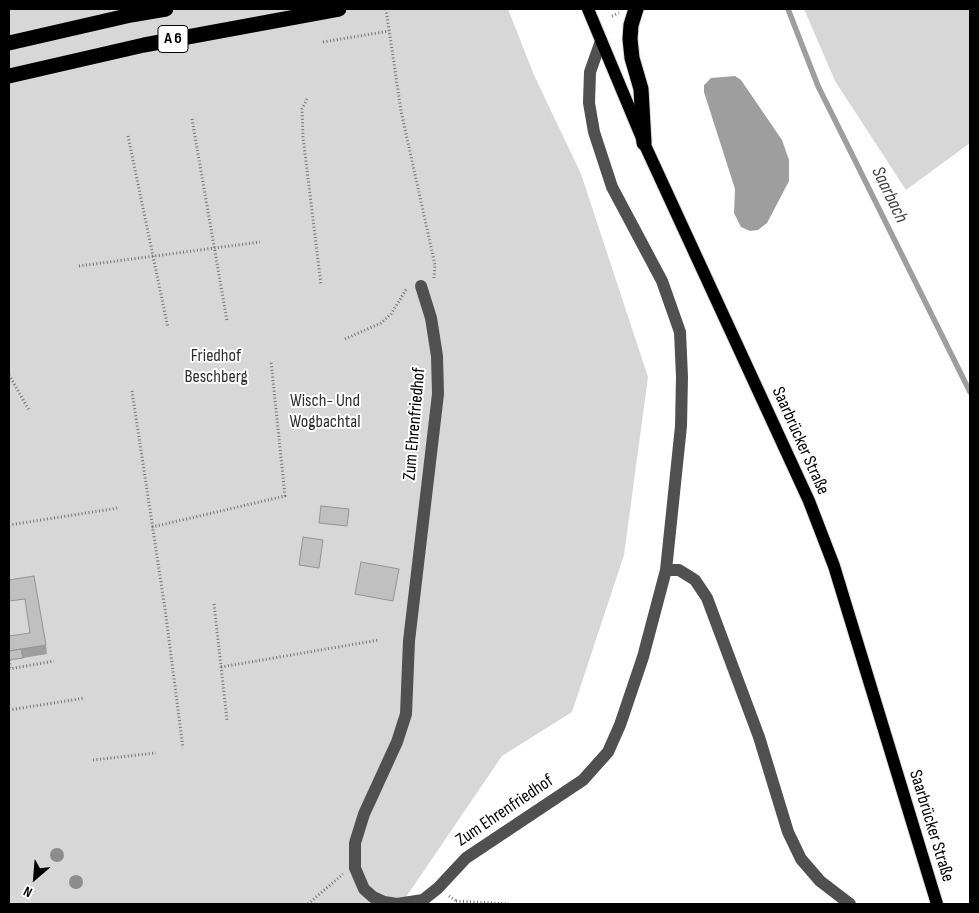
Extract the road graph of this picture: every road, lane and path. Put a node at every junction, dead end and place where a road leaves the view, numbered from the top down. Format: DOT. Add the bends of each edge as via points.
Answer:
graph roads {
  1 [pos="166,9"];
  2 [pos="339,9"];
  3 [pos="386,9"];
  4 [pos="588,9"];
  5 [pos="636,9"];
  6 [pos="389,31"];
  7 [pos="601,41"];
  8 [pos="322,42"];
  9 [pos="9,43"];
  10 [pos="9,76"];
  11 [pos="307,99"];
  12 [pos="192,119"];
  13 [pos="128,136"];
  14 [pos="644,143"];
  15 [pos="260,242"];
  16 [pos="215,249"];
  17 [pos="155,256"];
  18 [pos="79,266"];
  19 [pos="434,280"];
  20 [pos="321,285"];
  21 [pos="421,286"];
  22 [pos="401,299"];
  23 [pos="227,322"];
  24 [pos="168,328"];
  25 [pos="345,339"];
  26 [pos="271,361"];
  27 [pos="9,375"];
  28 [pos="132,391"];
  29 [pos="29,410"];
  30 [pos="118,508"];
  31 [pos="9,525"];
  32 [pos="152,527"];
  33 [pos="666,570"];
  34 [pos="214,604"];
  35 [pos="379,640"];
  36 [pos="9,660"];
  37 [pos="54,661"];
  38 [pos="9,668"];
  39 [pos="220,668"];
  40 [pos="85,698"];
  41 [pos="9,710"];
  42 [pos="227,720"];
  43 [pos="182,748"];
  44 [pos="156,753"];
  45 [pos="93,760"];
  46 [pos="355,868"];
  47 [pos="456,900"];
  48 [pos="308,904"];
  49 [pos="509,904"];
  50 [pos="850,904"];
  51 [pos="937,904"];
  1 -- 9 [label="highway, A 6" via="131,14"];
  2 -- 10 [label="highway, A 6" via="144,45"];
  3 -- 6 [label="path"];
  4 -- 7 [label="main road, Saarbrücker Straße"];
  5 -- 14 [label="highway" via="630,39 641,89"];
  6 -- 8 [label="path"];
  6 -- 19 [label="path" via="401,111 435,265"];
  7 -- 14 [label="main road, Saarbrücker Straße"];
  7 -- 33 [label="lane, Zum Ehrenfriedhof" via="590,72 589,103 594,132 612,186 662,281 680,332 681,426"];
  11 -- 20 [label="path" via="302,109 303,137"];
  12 -- 16 [label="path"];
  13 -- 17 [label="path"];
  14 -- 51 [label="main road, Saarbrücker Straße" via="784,445 823,538"];
  15 -- 16 [label="path"];
  16 -- 17 [label="path"];
  16 -- 23 [label="path"];
  17 -- 18 [label="path"];
  17 -- 24 [label="path"];
  21 -- 46 [label="lane, Zum Ehrenfriedhof" via="438,356 438,394 403,641 406,714 358,831"];
  22 -- 25 [label="path" via="392,314 381,323"];
  26 -- 32 [label="path" via="285,496"];
  27 -- 29 [label="path"];
  28 -- 32 [label="path"];
  30 -- 31 [label="path"];
  32 -- 43 [label="path"];
  33 -- 46 [label="lane, Zum Ehrenfriedhof" via="644,656 620,725 608,752 583,780 466,858 423,900 397,904 373,897 364,889"];
  33 -- 50 [label="lane" via="679,570 695,580 707,598 759,737 788,832 801,859 820,881"];
  34 -- 39 [label="path"];
  35 -- 39 [label="path"];
  36 -- 38 [label="path"];
  37 -- 38 [label="path"];
  39 -- 42 [label="path"];
  40 -- 41 [label="path"];
  44 -- 45 [label="path"];
  46 -- 48 [label="path" via="341,875"];
  47 -- 49 [label="path"];
}
